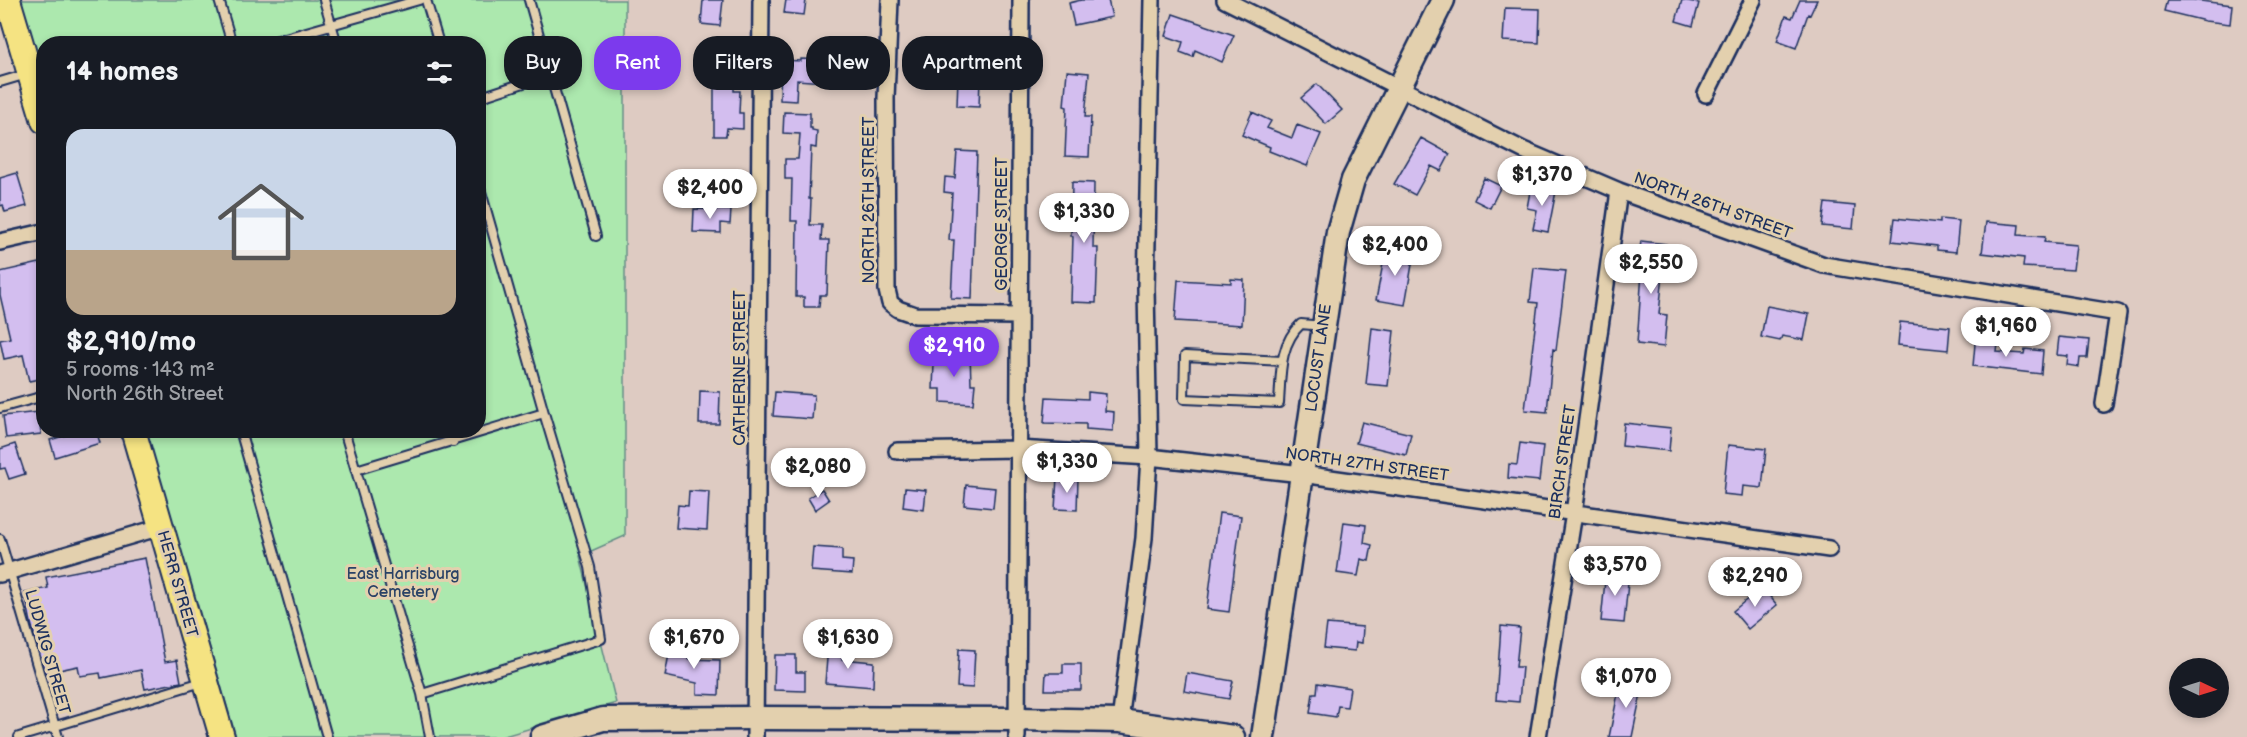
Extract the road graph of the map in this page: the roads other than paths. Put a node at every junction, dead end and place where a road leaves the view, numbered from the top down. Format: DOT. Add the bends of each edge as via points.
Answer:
graph roads {
  1 [pos="8,0"];
  2 [pos="219,0"];
  3 [pos="324,0"];
  4 [pos="419,0"];
  5 [pos="426,0"];
  6 [pos="529,0"];
  7 [pos="761,0"];
  8 [pos="890,0"];
  9 [pos="1021,0"];
  10 [pos="1152,0"];
  11 [pos="1225,0"];
  12 [pos="1443,0"];
  13 [pos="1753,0"];
  14 [pos="332,24"];
  15 [pos="230,36"];
  16 [pos="291,36"];
  17 [pos="335,36"];
  18 [pos="437,36"];
  19 [pos="540,36"];
  20 [pos="30,73"];
  21 [pos="0,82"];
  22 [pos="1401,87"];
  23 [pos="504,89"];
  24 [pos="555,90"];
  25 [pos="36,94"];
  26 [pos="1706,94"];
  27 [pos="486,95"];
  28 [pos="1619,191"];
  29 [pos="486,210"];
  30 [pos="36,234"];
  31 [pos="596,236"];
  32 [pos="0,242"];
  33 [pos="1019,315"];
  34 [pos="1324,326"];
  35 [pos="1282,361"];
  36 [pos="36,398"];
  37 [pos="2104,404"];
  38 [pos="0,408"];
  39 [pos="544,413"];
  40 [pos="486,431"];
  41 [pos="135,438"];
  42 [pos="242,438"];
  43 [pos="346,438"];
  44 [pos="452,438"];
  45 [pos="463,438"];
  46 [pos="453,441"];
  47 [pos="1018,449"];
  48 [pos="897,451"];
  49 [pos="1149,457"];
  50 [pos="356,470"];
  51 [pos="1302,474"];
  52 [pos="1574,513"];
  53 [pos="161,527"];
  54 [pos="0,539"];
  55 [pos="1829,549"];
  56 [pos="5,573"];
  57 [pos="206,681"];
  58 [pos="422,694"];
  59 [pos="1120,721"];
  60 [pos="55,726"];
  61 [pos="755,727"];
  62 [pos="1017,728"];
  63 [pos="19,737"];
  64 [pos="58,737"];
  65 [pos="222,737"];
  66 [pos="327,737"];
  67 [pos="430,737"];
  68 [pos="542,737"];
  69 [pos="1233,737"];
  70 [pos="1263,737"];
  71 [pos="1538,737"];
  1 -- 20 [label="main road"];
  2 -- 15 [label="lane"];
  3 -- 14 [label="lane"];
  4 -- 14 [label="lane"];
  5 -- 18 [label="lane"];
  6 -- 19 [label="lane"];
  7 -- 61 [label="street, CATHERINE STREET"];
  8 -- 33 [label="street, NORTH 26TH STREET" via="886,98 890,303 915,315"];
  9 -- 33 [label="street, GEORGE STREET"];
  10 -- 49 [label="street" via="1146,288"];
  11 -- 22 [label="street, NORTH 26TH STREET"];
  12 -- 22 [label="street, LOCUST LANE"];
  13 -- 26 [label="street"];
  14 -- 16 [label="lane"];
  14 -- 17 [label="lane"];
  20 -- 21 [label="lane"];
  20 -- 25 [label="main road"];
  22 -- 28 [label="street, NORTH 26TH STREET" via="1523,150"];
  22 -- 34 [label="street, LOCUST LANE" via="1353,180 1338,232"];
  23 -- 27 [label="lane"];
  24 -- 31 [label="lane"];
  28 -- 37 [label="street, NORTH 26TH STREET" via="1824,265 2118,313"];
  28 -- 52 [label="street, BIRCH STREET"];
  29 -- 39 [label="lane"];
  30 -- 32 [label="street"];
  33 -- 47 [label="street, GEORGE STREET"];
  34 -- 35 [label="lane" via="1301,324 1293,332"];
  34 -- 51 [label="street, LOCUST LANE"];
  35 -- 35 [label="lane" via="1279,403 1184,399 1185,356"];
  36 -- 38 [label="lane"];
  39 -- 40 [label="lane"];
  39 -- 58 [label="lane" via="590,567 600,639"];
  41 -- 53 [label="main road, HERR STREET"];
  42 -- 66 [label="lane"];
  43 -- 50 [label="lane"];
  44 -- 46 [label="lane"];
  45 -- 46 [label="lane"];
  46 -- 50 [label="lane"];
  47 -- 48 [label="street, NORTH 27TH STREET"];
  47 -- 49 [label="street, NORTH 27TH STREET"];
  47 -- 62 [label="street, GEORGE STREET"];
  49 -- 51 [label="street, NORTH 27TH STREET"];
  49 -- 59 [label="street" via="1144,538"];
  50 -- 58 [label="lane"];
  51 -- 52 [label="street, NORTH 27TH STREET"];
  51 -- 70 [label="street, LOCUST LANE"];
  52 -- 55 [label="street, NORTH 27TH STREET"];
  52 -- 71 [label="street, BIRCH STREET"];
  53 -- 56 [label="street"];
  53 -- 57 [label="main road, HERR STREET"];
  54 -- 56 [label="lane, LUDWIG STREET"];
  56 -- 60 [label="lane, LUDWIG STREET"];
  57 -- 60 [label="lane"];
  57 -- 65 [label="main road, HERR STREET"];
  58 -- 67 [label="lane"];
  59 -- 62 [label="street"];
  59 -- 69 [label="street"];
  60 -- 63 [label="lane"];
  60 -- 64 [label="lane, LUDWIG STREET"];
  61 -- 62 [label="street"];
  61 -- 68 [label="street" via="603,719"];
}
